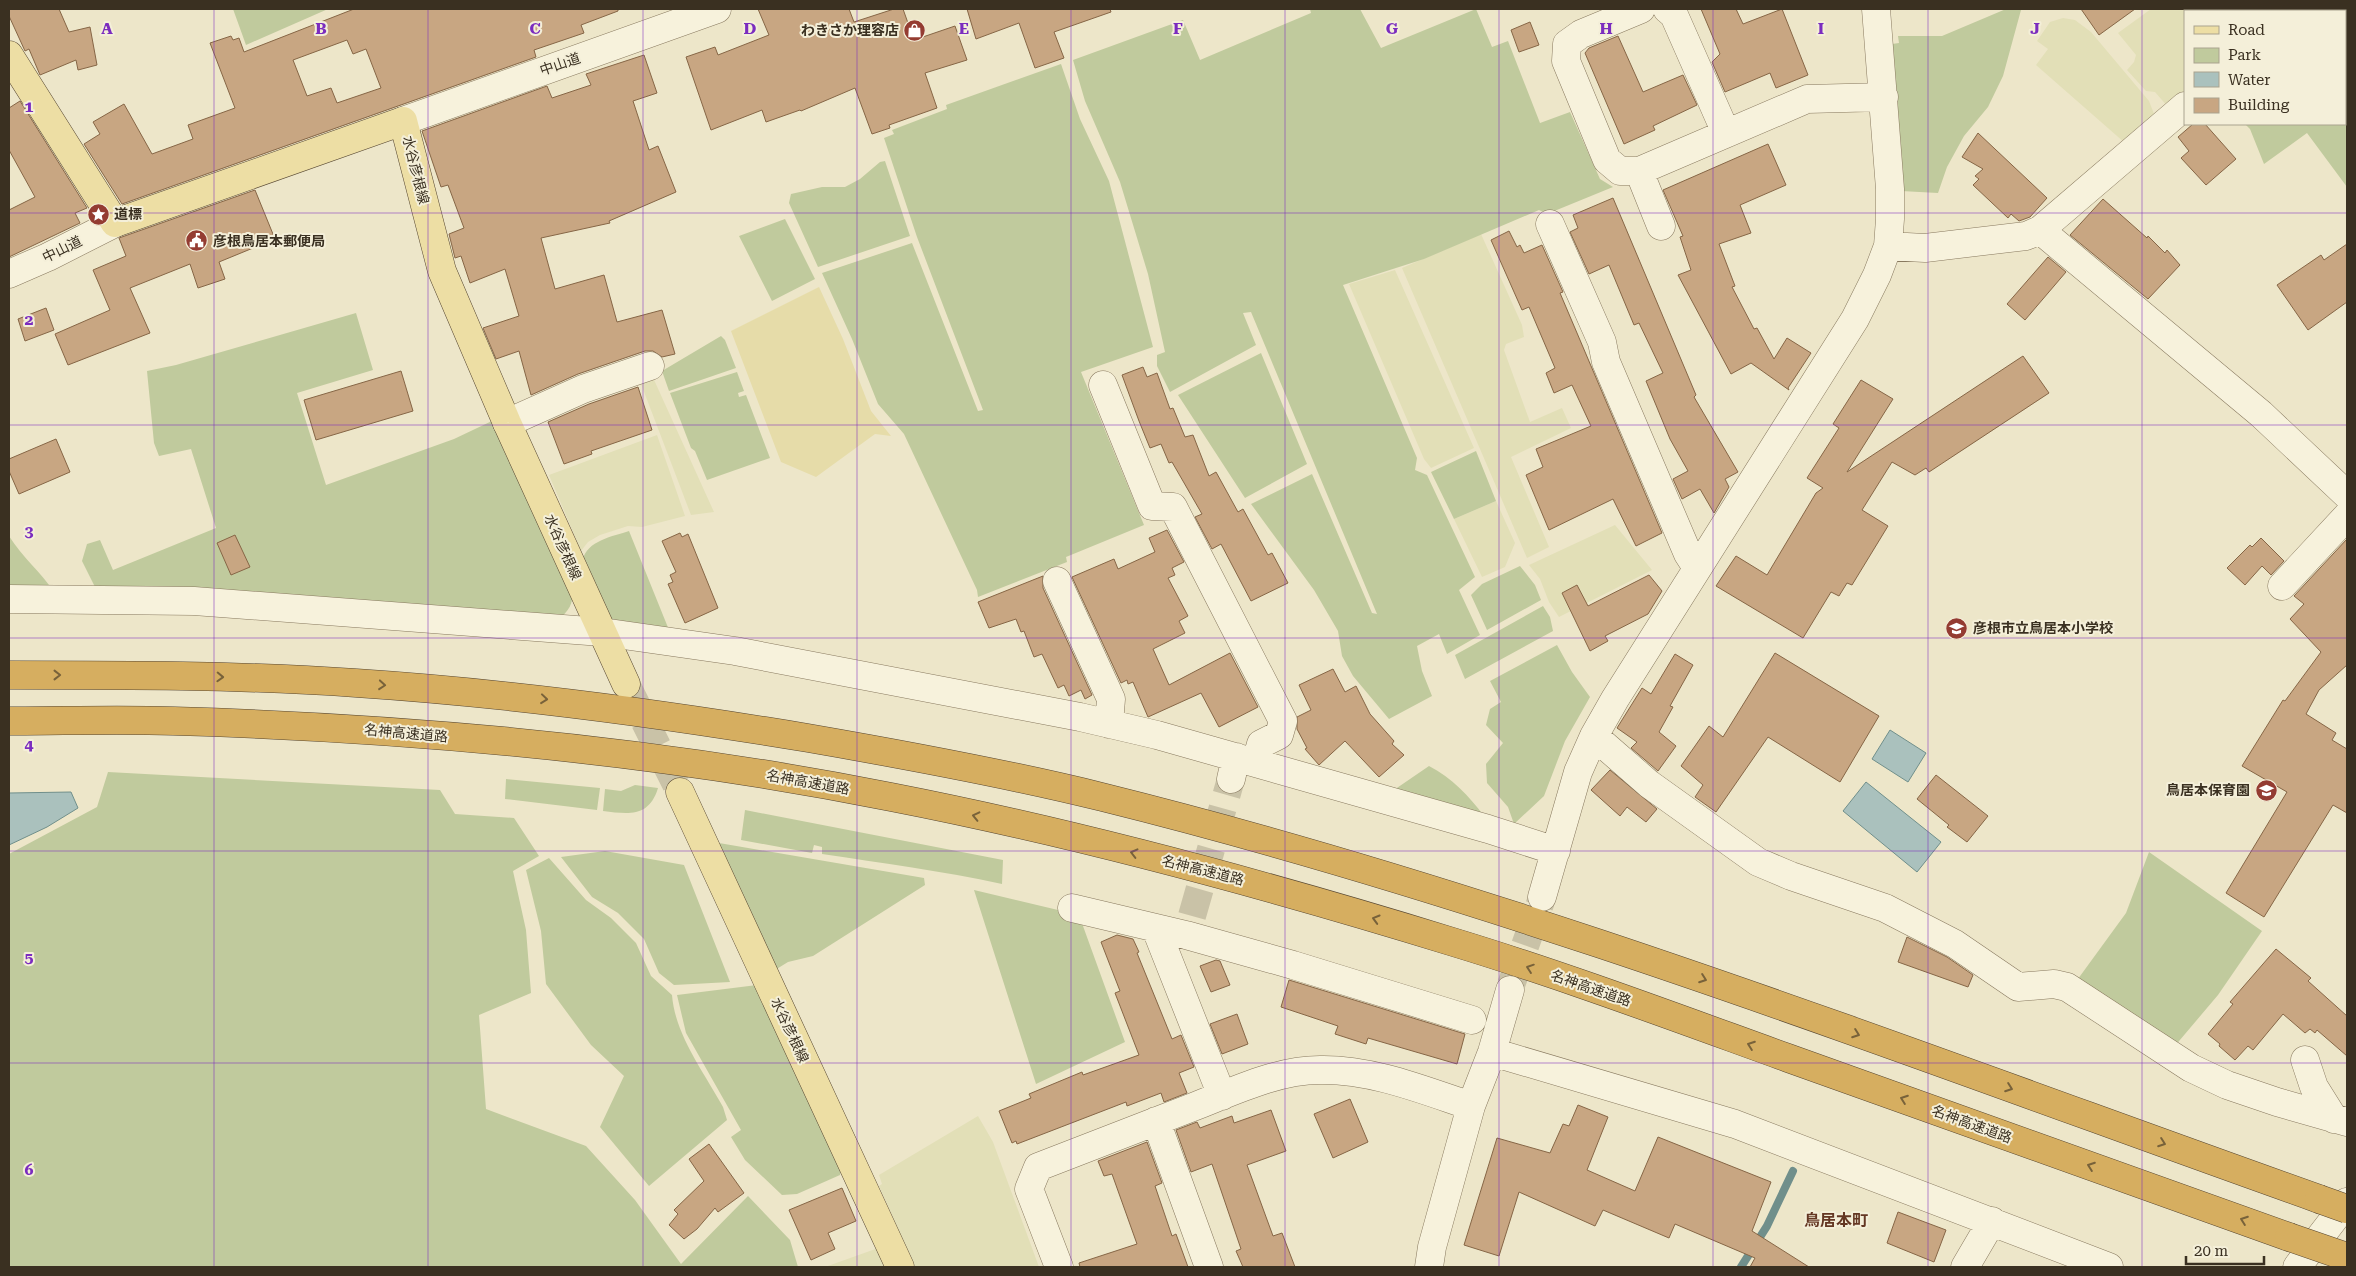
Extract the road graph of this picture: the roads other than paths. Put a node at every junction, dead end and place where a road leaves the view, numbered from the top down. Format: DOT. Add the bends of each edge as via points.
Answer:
graph roads {
  1 [pos="717,9"];
  2 [pos="1641,9"];
  3 [pos="1667,9"];
  4 [pos="1876,9"];
  5 [pos="9,55"];
  6 [pos="1884,97"];
  7 [pos="2184,107"];
  8 [pos="404,120"];
  9 [pos="1726,133"];
  10 [pos="1639,171"];
  11 [pos="115,223"];
  12 [pos="1550,224"];
  13 [pos="1661,226"];
  14 [pos="2040,230"];
  15 [pos="1888,246"];
  16 [pos="9,274"];
  17 [pos="650,366"];
  18 [pos="1103,385"];
  19 [pos="507,423"];
  20 [pos="2347,495"];
  21 [pos="2347,516"];
  22 [pos="1697,568"];
  23 [pos="1057,581"];
  24 [pos="2282,586"];
  25 [pos="9,598"];
  26 [pos="602,632"];
  27 [pos="9,675"];
  28 [pos="626,684"];
  29 [pos="9,722"];
  30 [pos="1109,724"];
  31 [pos="1594,736"];
  32 [pos="1241,766"];
  33 [pos="680,792"];
  34 [pos="1556,851"];
  35 [pos="1542,897"];
  36 [pos="1072,908"];
  37 [pos="1156,929"];
  38 [pos="1510,990"];
  39 [pos="1472,1020"];
  40 [pos="1492,1052"];
  41 [pos="2305,1060"];
  42 [pos="1222,1096"];
  43 [pos="1471,1106"];
  44 [pos="2341,1120"];
  45 [pos="1156,1121"];
  46 [pos="2347,1202"];
  47 [pos="2347,1209"];
  48 [pos="1992,1221"];
  49 [pos="2347,1257"];
  50 [pos="900,1267"];
  51 [pos="1058,1267"];
  52 [pos="1209,1267"];
  53 [pos="1429,1267"];
  54 [pos="1965,1267"];
  55 [pos="2109,1267"];
  56 [pos="2297,1267"];
  1 -- 8 [label="street, 中山道"];
  2 -- 10 [label="street" via="1581,34 1567,44 1566,61 1607,160 1620,172"];
  3 -- 9 [label="street" via="1674,15"];
  4 -- 6 [label="street"];
  5 -- 11 [label="main road"];
  6 -- 9 [label="street" via="1807,99"];
  6 -- 15 [label="street" via="1890,189"];
  7 -- 14 [label="street"];
  8 -- 11 [label="main road, 水谷彦根線"];
  8 -- 19 [label="main road, 水谷彦根線" via="442,271"];
  9 -- 10 [label="street"];
  10 -- 13 [label="street"];
  11 -- 16 [label="street, 中山道"];
  12 -- 22 [label="street" via="1688,554"];
  14 -- 15 [label="street" via="2026,236 1925,248"];
  14 -- 20 [label="street" via="2261,414"];
  15 -- 22 [label="street" via="1855,319"];
  17 -- 19 [label="street" via="583,389"];
  18 -- 32 [label="street" via="1152,506 1173,507 1283,721 1280,735 1261,744"];
  19 -- 26 [label="main road, 水谷彦根線"];
  21 -- 24 [label="street"];
  22 -- 31 [label="street"];
  23 -- 30 [label="street" via="1111,699"];
  25 -- 26 [label="street" via="194,601"];
  26 -- 28 [label="main road, 水谷彦根線"];
  26 -- 30 [label="street" via="735,651"];
  27 -- 47 [label="highway, one-way, bridge" via="170,675 345,682 545,699 724,724 899,754 1096,796 1279,843 1469,900 1657,963"];
  49 -- 29 [label="highway, 名神高速道路, one-way, bridge" via="1457,943 1268,887 1088,841 892,797 723,767 542,745 346,728 169,720"];
  30 -- 32 [label="street"];
  31 -- 34 [label="street" via="1578,772"];
  31 -- 44 [label="street" via="1649,784 1758,862 1885,908 1955,944 2018,986 2067,986 2191,1068 2227,1085"];
  32 -- 34 [label="street" via="1509,835"];
  33 -- 50 [label="main road, 水谷彦根線"];
  34 -- 35 [label="street"];
  36 -- 37 [label="street"];
  37 -- 39 [label="street" via="1189,926 1293,965"];
  37 -- 42 [label="street"];
  38 -- 40 [label="street"];
  40 -- 43 [label="street"];
  40 -- 48 [label="street" via="1735,1124"];
  41 -- 44 [label="street" via="2314,1088"];
  42 -- 43 [label="street" via="1275,1077 1320,1070 1380,1078"];
  42 -- 45 [label="street"];
  43 -- 53 [label="street"];
  45 -- 51 [label="street" via="1038,1167 1029,1189"];
  45 -- 52 [label="street"];
  46 -- 56 [label="street"];
  48 -- 54 [label="street"];
  48 -- 55 [label="street"];
}
